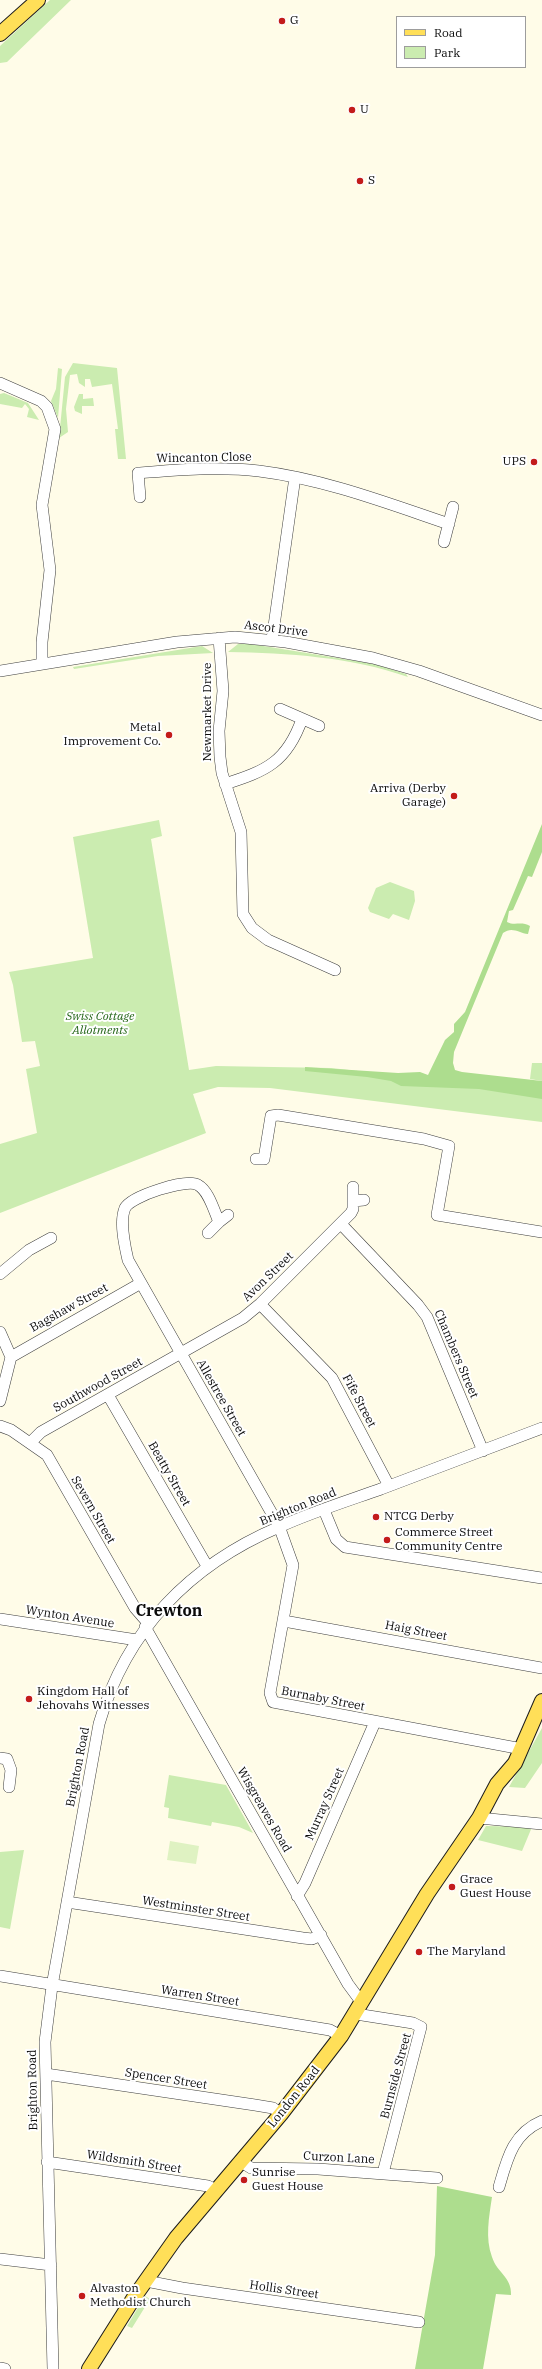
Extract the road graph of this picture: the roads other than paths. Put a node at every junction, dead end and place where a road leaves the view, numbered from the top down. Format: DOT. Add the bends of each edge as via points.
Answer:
graph roads {
  1 [pos="38,0"];
  2 [pos="0,34"];
  3 [pos="0,383"];
  4 [pos="294,477"];
  5 [pos="140,497"];
  6 [pos="453,507"];
  7 [pos="449,524"];
  8 [pos="444,542"];
  9 [pos="219,638"];
  10 [pos="272,640"];
  11 [pos="42,664"];
  12 [pos="0,671"];
  13 [pos="280,709"];
  14 [pos="542,715"];
  15 [pos="302,719"];
  16 [pos="319,726"];
  17 [pos="225,784"];
  18 [pos="335,970"];
  19 [pos="256,1158"];
  20 [pos="353,1187"];
  21 [pos="341,1224"];
  22 [pos="542,1232"];
  23 [pos="208,1233"];
  24 [pos="51,1238"];
  25 [pos="0,1274"];
  26 [pos="141,1283"];
  27 [pos="260,1304"];
  28 [pos="0,1332"];
  29 [pos="180,1353"];
  30 [pos="11,1357"];
  31 [pos="108,1395"];
  32 [pos="0,1401"];
  33 [pos="0,1426"];
  34 [pos="542,1428"];
  35 [pos="31,1442"];
  36 [pos="483,1451"];
  37 [pos="389,1486"];
  38 [pos="324,1510"];
  39 [pos="279,1526"];
  40 [pos="207,1566"];
  41 [pos="542,1578"];
  42 [pos="0,1619"];
  43 [pos="284,1621"];
  44 [pos="147,1625"];
  45 [pos="137,1640"];
  46 [pos="542,1668"];
  47 [pos="542,1701"];
  48 [pos="375,1722"];
  49 [pos="522,1749"];
  50 [pos="0,1758"];
  51 [pos="9,1787"];
  52 [pos="481,1815"];
  53 [pos="542,1824"];
  54 [pos="297,1896"];
  55 [pos="67,1902"];
  56 [pos="320,1936"];
  57 [pos="0,1976"];
  58 [pos="52,1986"];
  59 [pos="359,2009"];
  60 [pos="341,2036"];
  61 [pos="46,2074"];
  62 [pos="281,2114"];
  63 [pos="542,2121"];
  64 [pos="240,2161"];
  65 [pos="47,2162"];
  66 [pos="383,2173"];
  67 [pos="438,2178"];
  68 [pos="499,2187"];
  69 [pos="216,2190"];
  70 [pos="0,2259"];
  71 [pos="51,2265"];
  72 [pos="146,2281"];
  73 [pos="419,2322"];
  74 [pos="0,2368"];
  75 [pos="5,2369"];
  76 [pos="53,2369"];
  77 [pos="90,2369"];
  1 -- 2 [label="main road"];
  3 -- 11 [label="street" via="41,401 48,407 55,429 42,505 50,570"];
  4 -- 5 [label="street, Wincanton Close" via="232,470 138,473"];
  4 -- 7 [label="street, Wincanton Close"];
  4 -- 10 [label="street"];
  6 -- 7 [label="street"];
  7 -- 8 [label="street"];
  9 -- 10 [label="street, Ascot Drive"];
  9 -- 11 [label="street, Ascot Drive" via="177,642"];
  9 -- 17 [label="street, Newmarket Drive" via="223,691 218,739 220,765"];
  10 -- 14 [label="street, Ascot Drive" via="373,658 418,671"];
  11 -- 12 [label="street, Ascot Drive"];
  13 -- 15 [label="street"];
  15 -- 16 [label="street"];
  15 -- 17 [label="street" via="294,740 278,760 264,770"];
  17 -- 18 [label="street, Newmarket Drive" via="241,832 242,904 245,918 256,932 268,940"];
  19 -- 22 [label="street" via="264,1159 271,1116 278,1115 424,1139 449,1146 437,1215"];
  20 -- 21 [label="street, Avon Street" via="359,1200"];
  21 -- 27 [label="street, Avon Street"];
  21 -- 36 [label="street, Chambers Street" via="427,1317"];
  23 -- 26 [label="street, Allestree Street" via="224,1219 203,1188 192,1182 130,1202 124,1213 127,1256"];
  24 -- 25 [label="street" via="29,1250"];
  26 -- 29 [label="street, Allestree Street"];
  26 -- 30 [label="street, Bagshaw Street"];
  27 -- 29 [label="street, Avon Street" via="242,1318"];
  27 -- 37 [label="street, Fife Street" via="332,1378"];
  28 -- 30 [label="street"];
  29 -- 31 [label="street, Southwood Street"];
  29 -- 39 [label="street, Allestree Street"];
  30 -- 32 [label="street"];
  31 -- 35 [label="street, Southwood Street" via="41,1432"];
  31 -- 40 [label="street, Beatty Street"];
  33 -- 35 [label="street, Severn Street"];
  34 -- 36 [label="street, Brighton Road"];
  35 -- 44 [label="street, Severn Street" via="47,1455 134,1608"];
  36 -- 37 [label="street, Brighton Road"];
  37 -- 38 [label="street, Brighton Road"];
  38 -- 39 [label="street, Brighton Road"];
  38 -- 41 [label="street" via="336,1539 345,1547"];
  39 -- 40 [label="street, Brighton Road"];
  39 -- 43 [label="street, Burnaby Street" via="293,1564"];
  40 -- 44 [label="street, Brighton Road"];
  42 -- 45 [label="street, Wynton Avenue"];
  43 -- 46 [label="street, Haig Street"];
  43 -- 48 [label="street, Burnaby Street" via="270,1693 273,1702"];
  44 -- 45 [label="street, Brighton Road"];
  44 -- 54 [label="street, Wisgreaves Road"];
  45 -- 55 [label="street, Brighton Road" via="107,1698 99,1724"];
  47 -- 49 [label="main road, London Road"];
  48 -- 49 [label="street, Burnaby Street"];
  48 -- 54 [label="street, Murray Street"];
  49 -- 52 [label="main road, London Road" via="503,1787"];
  50 -- 51 [label="street" via="7,1759 11,1770"];
  52 -- 53 [label="street"];
  52 -- 59 [label="main road, London Road" via="427,1894"];
  54 -- 56 [label="street, Wisgreaves Road"];
  55 -- 56 [label="street, Westminster Street" via="312,1939"];
  55 -- 58 [label="street, Brighton Road"];
  56 -- 59 [label="street, Wisgreaves Road" via="353,1992"];
  57 -- 58 [label="street, Warren Street"];
  58 -- 60 [label="street, Warren Street" via="330,2030"];
  58 -- 61 [label="street, Brighton Road" via="45,2042"];
  59 -- 60 [label="main road, London Road"];
  59 -- 66 [label="street, Burnside Street" via="421,2027"];
  60 -- 62 [label="main road, London Road"];
  61 -- 62 [label="street, Spencer Street" via="255,2105 272,2108"];
  61 -- 65 [label="street, Brighton Road"];
  62 -- 64 [label="main road, London Road"];
  63 -- 68 [label="street" via="528,2128 513,2145"];
  64 -- 66 [label="street, Curzon Lane" via="251,2168"];
  64 -- 69 [label="main road, London Road"];
  65 -- 69 [label="street, Wildsmith Street" via="208,2186"];
  65 -- 71 [label="street, Brighton Road"];
  66 -- 67 [label="street, Curzon Lane"];
  69 -- 72 [label="main road, London Road" via="176,2238"];
  70 -- 71 [label="street"];
  71 -- 76 [label="street, Brighton Road"];
  72 -- 73 [label="street, Hollis Street"];
  72 -- 77 [label="main road, London Road"];
  74 -- 75 [label="street"];
}
